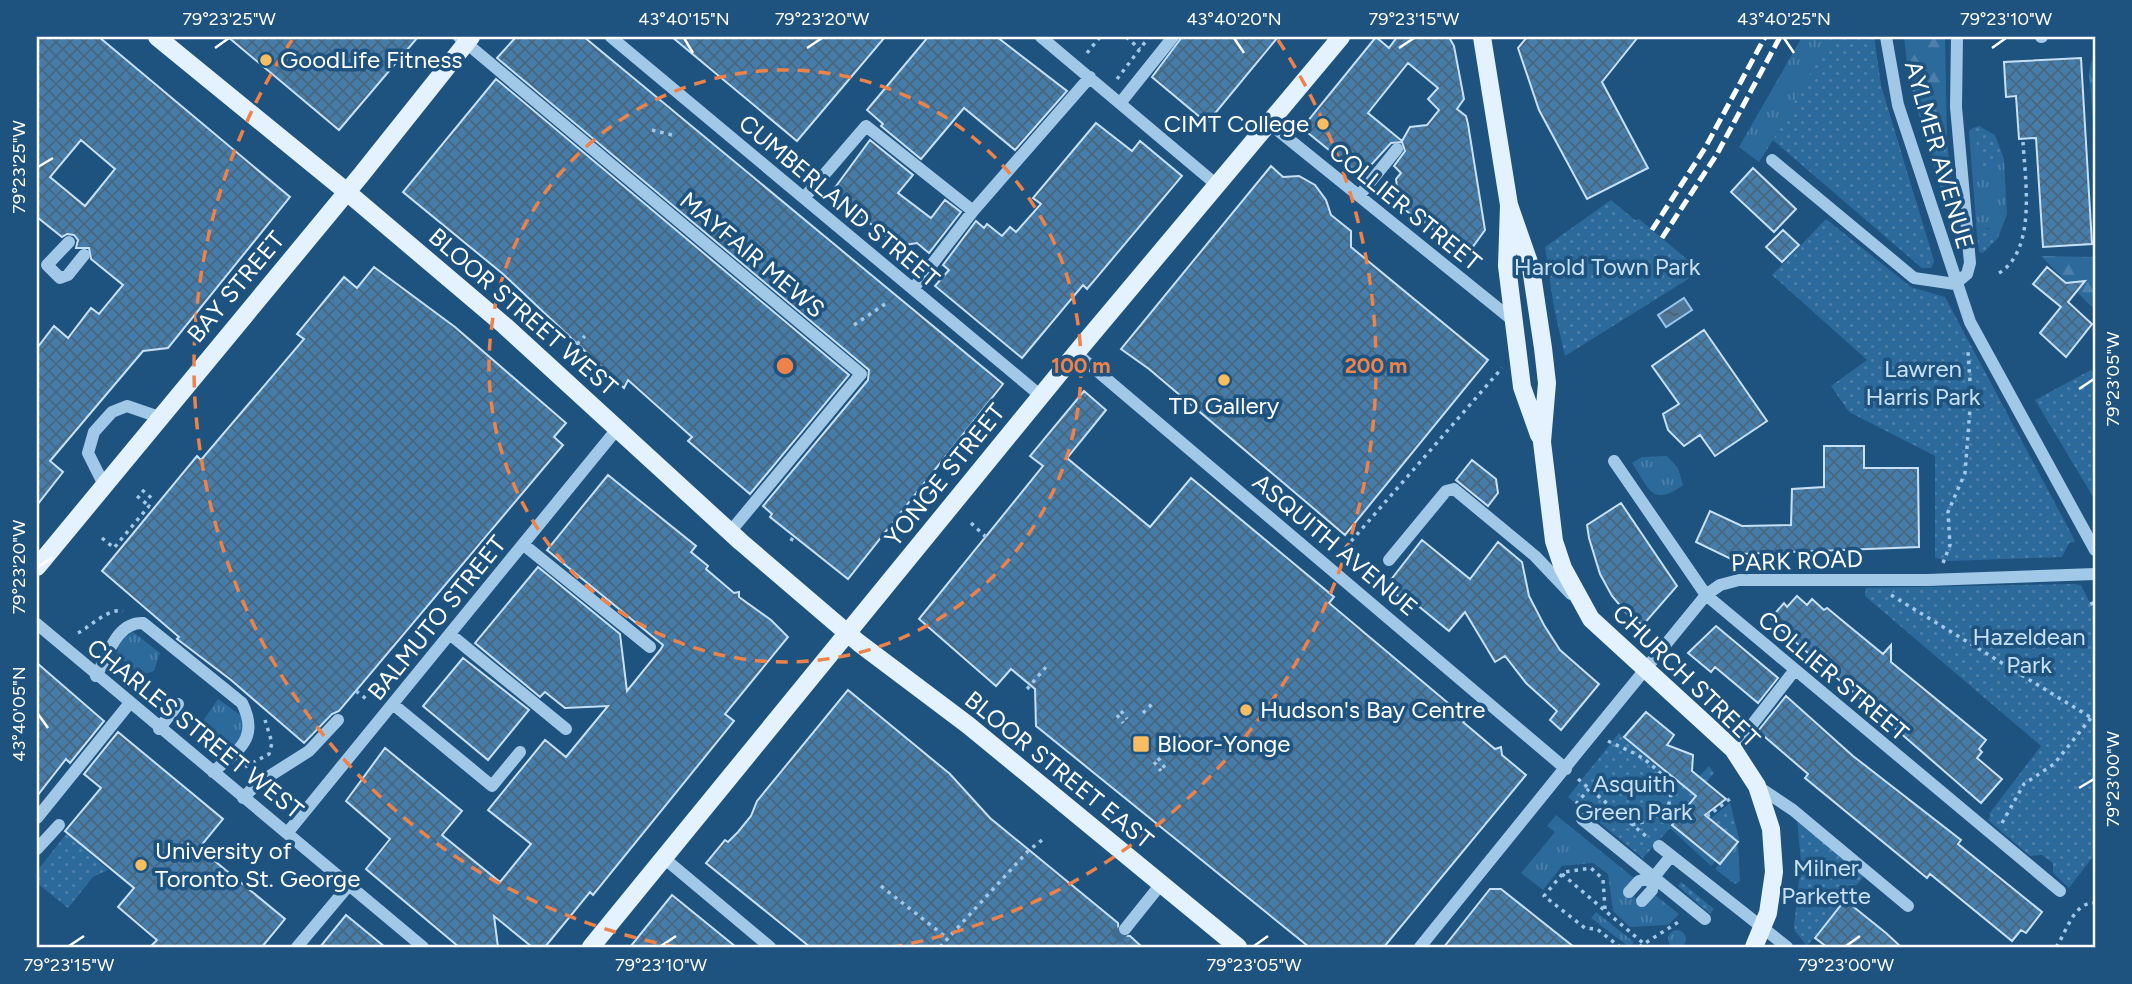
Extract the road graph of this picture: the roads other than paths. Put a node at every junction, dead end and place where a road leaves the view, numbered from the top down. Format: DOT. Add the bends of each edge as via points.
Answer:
graph roads {
  1 [pos="157,37"];
  2 [pos="611,37"];
  3 [pos="1173,37"];
  4 [pos="1341,37"];
  5 [pos="1482,37"];
  6 [pos="1886,37"];
  7 [pos="1957,37"];
  8 [pos="1044,38"];
  9 [pos="465,39"];
  10 [pos="1090,77"];
  11 [pos="1121,102"];
  12 [pos="1270,124"];
  13 [pos="1397,149"];
  14 [pos="1772,160"];
  15 [pos="1218,186"];
  16 [pos="347,192"];
  17 [pos="1359,196"];
  18 [pos="804,198"];
  19 [pos="1508,205"];
  20 [pos="973,211"];
  21 [pos="69,242"];
  22 [pos="84,255"];
  23 [pos="42,260"];
  24 [pos="1955,284"];
  25 [pos="913,289"];
  26 [pos="1515,322"];
  27 [pos="1076,353"];
  28 [pos="1041,396"];
  29 [pos="159,417"];
  30 [pos="617,429"];
  31 [pos="1542,442"];
  32 [pos="1614,461"];
  33 [pos="104,485"];
  34 [pos="730,532"];
  35 [pos="524,545"];
  36 [pos="2095,550"];
  37 [pos="1389,560"];
  38 [pos="37,567"];
  39 [pos="2095,573"];
  40 [pos="1706,595"];
  41 [pos="1579,602"];
  42 [pos="37,624"];
  43 [pos="848,633"];
  44 [pos="451,635"];
  45 [pos="650,647"];
  46 [pos="1644,670"];
  47 [pos="1794,671"];
  48 [pos="96,676"];
  49 [pos="129,704"];
  50 [pos="178,704"];
  51 [pos="394,705"];
  52 [pos="338,720"];
  53 [pos="159,729"];
  54 [pos="566,729"];
  55 [pos="1733,748"];
  56 [pos="520,752"];
  57 [pos="212,772"];
  58 [pos="1571,774"];
  59 [pos="1757,786"];
  60 [pos="243,798"];
  61 [pos="37,818"];
  62 [pos="1582,819"];
  63 [pos="59,825"];
  64 [pos="288,832"];
  65 [pos="1659,846"];
  66 [pos="37,849"];
  67 [pos="1671,856"];
  68 [pos="665,859"];
  69 [pos="1654,877"];
  70 [pos="350,884"];
  71 [pos="1161,884"];
  72 [pos="2060,891"];
  73 [pos="1629,892"];
  74 [pos="1642,901"];
  75 [pos="1908,906"];
  76 [pos="1705,919"];
  77 [pos="1125,929"];
  78 [pos="1763,930"];
  79 [pos="297,947"];
  80 [pos="423,947"];
  81 [pos="591,947"];
  82 [pos="770,947"];
  83 [pos="1238,947"];
  84 [pos="1420,947"];
  85 [pos="1754,947"];
  86 [pos="1787,947"];
  1 -- 16 [label="main road, BLOOR STREET WEST"];
  2 -- 18 [label="street, CUMBERLAND STREET"];
  3 -- 11 [label="street"];
  4 -- 12 [label="main road, YONGE STREET"];
  5 -- 19 [label="main road, CHURCH STREET"];
  6 -- 24 [label="street, AYLMER AVENUE" via="1898,105"];
  7 -- 24 [label="street" via="1956,107 1970,263 1967,274"];
  8 -- 10 [label="street"];
  9 -- 16 [label="main road, BAY STREET"];
  9 -- 34 [label="street, MAYFAIR MEWS" via="861,374"];
  10 -- 11 [label="street"];
  10 -- 20 [label="street"];
  11 -- 15 [label="street"];
  12 -- 15 [label="main road, YONGE STREET"];
  12 -- 17 [label="street, COLLIER STREET"];
  13 -- 17 [label="street"];
  14 -- 24 [label="street" via="1914,278"];
  15 -- 27 [label="main road, YONGE STREET"];
  16 -- 29 [label="main road, BAY STREET"];
  16 -- 30 [label="main road, BLOOR STREET WEST" via="505,326"];
  17 -- 26 [label="street, COLLIER STREET"];
  18 -- 20 [label="street" via="866,127"];
  18 -- 25 [label="street, CUMBERLAND STREET"];
  19 -- 26 [label="main road, CHURCH STREET" via="1507,266"];
  19 -- 31 [label="main road, CHURCH STREET" via="1531,268 1543,348 1547,383"];
  20 -- 25 [label="street"];
  21 -- 23 [label="street"];
  22 -- 23 [label="street" via="60,278"];
  24 -- 36 [label="street, AYLMER AVENUE" via="1970,323"];
  25 -- 28 [label="street, CUMBERLAND STREET"];
  26 -- 31 [label="main road, CHURCH STREET" via="1522,387"];
  27 -- 28 [label="main road, YONGE STREET"];
  27 -- 58 [label="street, ASQUITH AVENUE"];
  28 -- 43 [label="main road, YONGE STREET"];
  29 -- 33 [label="main road, BAY STREET"];
  29 -- 33 [label="street" via="127,406 112,412 94,432 88,453"];
  30 -- 34 [label="main road, BLOOR STREET WEST"];
  30 -- 35 [label="street, BALMUTO STREET"];
  31 -- 41 [label="main road, CHURCH STREET" via="1554,541"];
  32 -- 40 [label="street, COLLIER STREET"];
  33 -- 38 [label="main road, BAY STREET"];
  34 -- 43 [label="main road, BLOOR STREET WEST"];
  35 -- 44 [label="street, BALMUTO STREET"];
  35 -- 45 [label="street"];
  37 -- 41 [label="street" via="1446,491 1454,489 1535,556"];
  39 -- 40 [label="street, PARK ROAD" via="1739,580"];
  40 -- 46 [label="street, PARK ROAD"];
  40 -- 47 [label="street, COLLIER STREET"];
  41 -- 46 [label="main road, CHURCH STREET"];
  42 -- 48 [label="street, CHARLES STREET WEST"];
  43 -- 68 [label="main road, YONGE STREET"];
  43 -- 71 [label="main road, BLOOR STREET EAST"];
  44 -- 51 [label="street, BALMUTO STREET"];
  44 -- 54 [label="street"];
  46 -- 55 [label="main road, CHURCH STREET"];
  46 -- 58 [label="street, PARK ROAD"];
  47 -- 55 [label="street"];
  47 -- 72 [label="street, COLLIER STREET"];
  48 -- 49 [label="street, CHARLES STREET WEST"];
  48 -- 57 [label="street" via="120,632 132,623 143,623 242,703 251,720 248,738"];
  49 -- 53 [label="street, CHARLES STREET WEST"];
  49 -- 61 [label="street"];
  50 -- 53 [label="street"];
  51 -- 56 [label="street" via="492,786"];
  51 -- 64 [label="street, BALMUTO STREET"];
  52 -- 60 [label="street" via="309,751"];
  53 -- 57 [label="street, CHARLES STREET WEST"];
  55 -- 59 [label="main road, CHURCH STREET"];
  57 -- 60 [label="street, CHARLES STREET WEST"];
  58 -- 84 [label="street, PARK ROAD"];
  59 -- 75 [label="street" via="1793,810"];
  59 -- 78 [label="main road, CHURCH STREET" via="1773,848 1771,897"];
  60 -- 64 [label="street, CHARLES STREET WEST"];
  62 -- 69 [label="street"];
  63 -- 66 [label="street"];
  64 -- 70 [label="street, CHARLES STREET WEST"];
  65 -- 67 [label="street"];
  67 -- 69 [label="street"];
  67 -- 78 [label="street"];
  68 -- 81 [label="main road, YONGE STREET"];
  68 -- 82 [label="street"];
  69 -- 73 [label="street" via="1639,881"];
  69 -- 74 [label="street" via="1652,890"];
  69 -- 76 [label="street"];
  70 -- 79 [label="street"];
  70 -- 80 [label="street, CHARLES STREET WEST"];
  71 -- 77 [label="street"];
  71 -- 83 [label="main road, BLOOR STREET EAST"];
  78 -- 85 [label="main road, CHURCH STREET"];
  78 -- 86 [label="street"];
}
